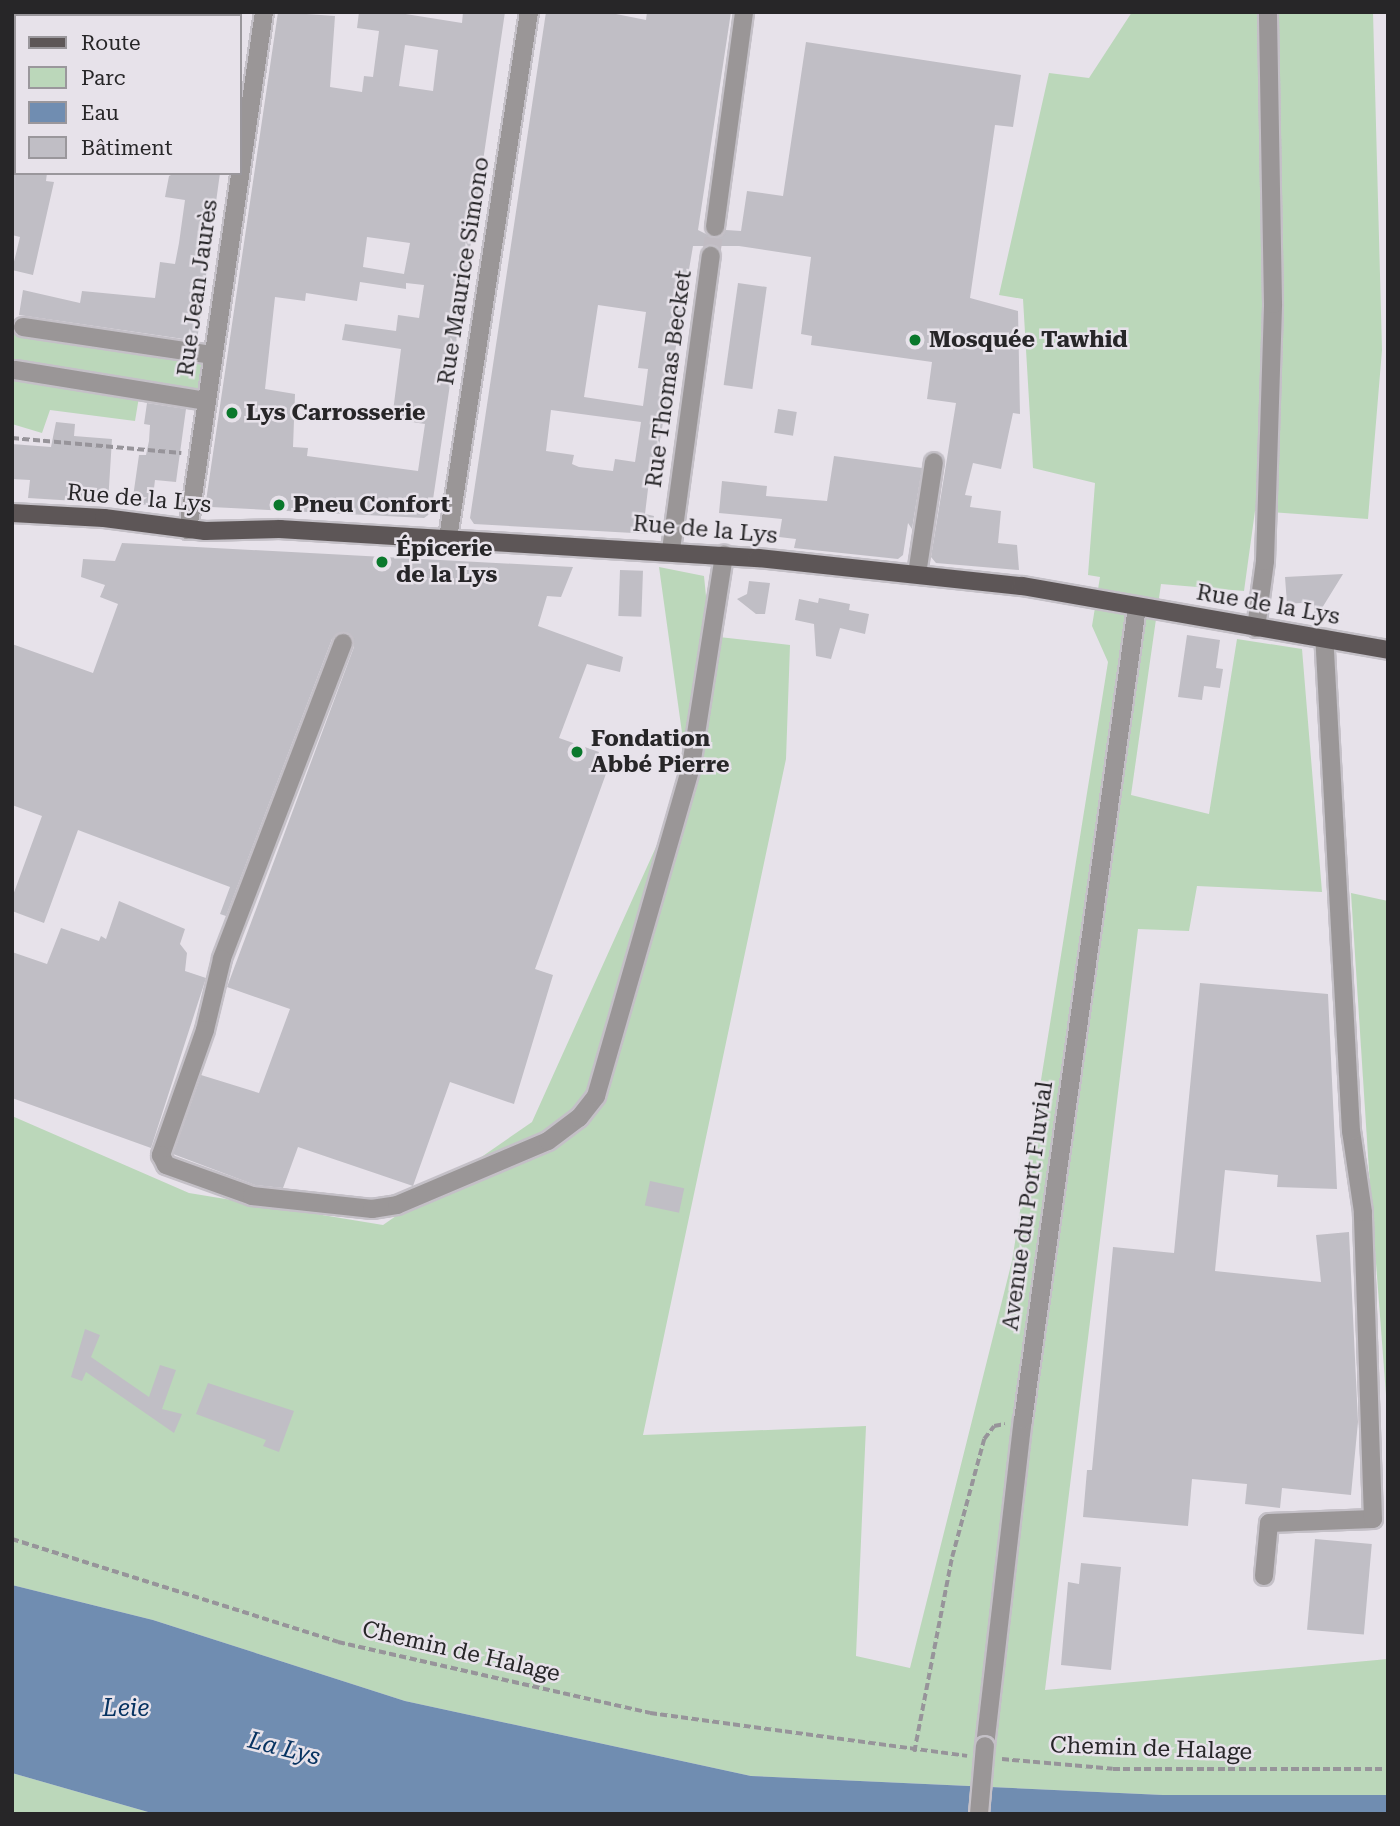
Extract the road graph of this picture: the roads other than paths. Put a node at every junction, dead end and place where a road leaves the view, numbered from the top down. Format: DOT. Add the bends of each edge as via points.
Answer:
graph roads {
  1 [pos="264,12"];
  2 [pos="529,12"];
  3 [pos="744,12"];
  4 [pos="1268,12"];
  5 [pos="242,160"];
  6 [pos="240,175"];
  7 [pos="715,227"];
  8 [pos="711,256"];
  9 [pos="23,327"];
  10 [pos="213,355"];
  11 [pos="15,370"];
  12 [pos="206,401"];
  13 [pos="934,462"];
  14 [pos="12,513"];
  15 [pos="188,530"];
  16 [pos="448,538"];
  17 [pos="671,550"];
  18 [pos="724,555"];
  19 [pos="917,574"];
  20 [pos="1137,607"];
  21 [pos="1256,628"];
  22 [pos="1324,639"];
  23 [pos="343,643"];
  24 [pos="1388,650"];
  25 [pos="1264,1576"];
  26 [pos="979,1814"];
  1 -- 5 [label="street, Rue Jean Jaurès"];
  2 -- 16 [label="street, Rue Maurice Simono"];
  3 -- 7 [label="street"];
  4 -- 21 [label="street" via="1273,304 1265,561"];
  6 -- 10 [label="street, Rue Jean Jaurès"];
  8 -- 17 [label="street, Rue Thomas Becket"];
  9 -- 10 [label="street"];
  10 -- 12 [label="street, Rue Jean Jaurès"];
  11 -- 12 [label="street"];
  12 -- 15 [label="street, Rue Jean Jaurès"];
  13 -- 19 [label="street"];
  14 -- 15 [label="main road, Rue de la Lys" via="104,518"];
  15 -- 16 [label="main road, Rue de la Lys" via="264,528"];
  16 -- 17 [label="main road, Rue de la Lys"];
  17 -- 18 [label="main road, Rue de la Lys"];
  18 -- 19 [label="main road, Rue de la Lys"];
  18 -- 23 [label="street" via="693,757 596,1096 579,1118 548,1141 381,1208 252,1196 166,1165 161,1154 205,1030 222,959"];
  19 -- 20 [label="main road, Rue de la Lys" via="1022,586"];
  20 -- 21 [label="main road, Rue de la Lys"];
  20 -- 26 [label="street, Avenue du Port Fluvial, bridge" via="1023,1420"];
  21 -- 22 [label="main road, Rue de la Lys"];
  22 -- 24 [label="main road, Rue de la Lys"];
  22 -- 25 [label="street" via="1352,1131 1363,1212 1373,1519 1269,1523"];
}
